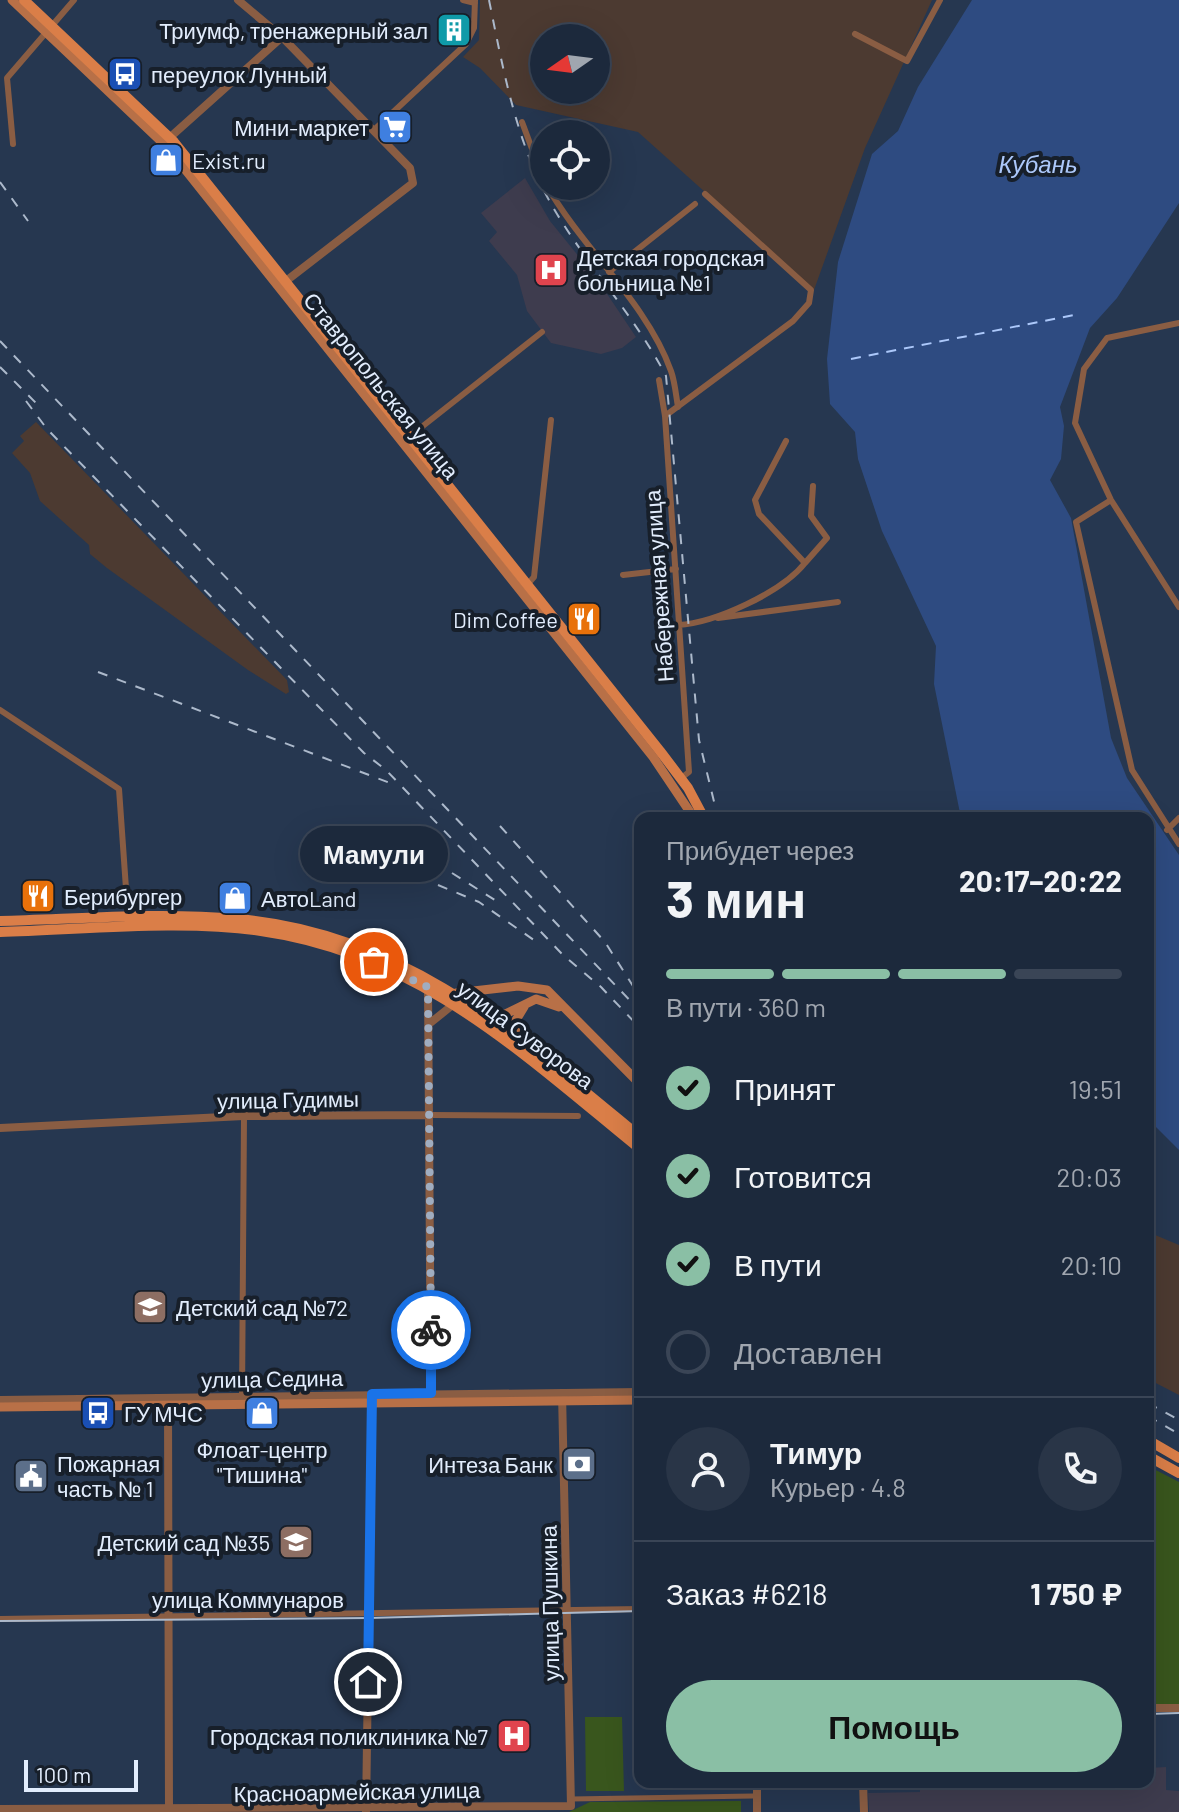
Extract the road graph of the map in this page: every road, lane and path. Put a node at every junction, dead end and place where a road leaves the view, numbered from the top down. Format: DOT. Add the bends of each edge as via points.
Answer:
graph roads {
  1 [pos="12,0"];
  2 [pos="24,0"];
  3 [pos="74,0"];
  4 [pos="238,0"];
  5 [pos="463,0"];
  6 [pos="940,0"];
  7 [pos="475,2"];
  8 [pos="48,28"];
  9 [pos="855,34"];
  10 [pos="282,37"];
  11 [pos="522,122"];
  12 [pos="374,130"];
  13 [pos="167,140"];
  14 [pos="13,144"];
  15 [pos="530,144"];
  16 [pos="705,194"];
  17 [pos="555,200"];
  18 [pos="695,204"];
  19 [pos="609,272"];
  20 [pos="286,281"];
  21 [pos="1179,323"];
  22 [pos="542,332"];
  23 [pos="659,380"];
  24 [pos="678,407"];
  25 [pos="665,416"];
  26 [pos="551,420"];
  27 [pos="409,437"];
  28 [pos="786,441"];
  29 [pos="813,486"];
  30 [pos="1111,500"];
  31 [pos="805,563"];
  32 [pos="676,569"];
  33 [pos="623,575"];
  34 [pos="523,587"];
  35 [pos="838,602"];
  36 [pos="1179,607"];
  37 [pos="715,618"];
  38 [pos="678,625"];
  39 [pos="0,710"];
  40 [pos="678,781"];
  41 [pos="691,812"];
  42 [pos="700,812"];
  43 [pos="1179,818"];
  44 [pos="1167,830"];
  45 [pos="1179,844"];
  46 [pos="0,921"];
  47 [pos="128,924"];
  48 [pos="0,932"];
  49 [pos="430,983"];
  50 [pos="536,987"];
  51 [pos="455,998"];
  52 [pos="540,999"];
  53 [pos="526,1004"];
  54 [pos="575,1018"];
  55 [pos="490,1022"];
  56 [pos="429,1024"];
  57 [pos="516,1036"];
  58 [pos="548,1067"];
  59 [pos="634,1078"];
  60 [pos="430,1115"];
  61 [pos="244,1116"];
  62 [pos="578,1116"];
  63 [pos="0,1128"];
  64 [pos="634,1132"];
  65 [pos="634,1144"];
  66 [pos="634,1392"];
  67 [pos="562,1397"];
  68 [pos="431,1398"];
  69 [pos="372,1399"];
  70 [pos="0,1400"];
  71 [pos="634,1400"];
  72 [pos="168,1401"];
  73 [pos="242,1401"];
  74 [pos="0,1407"];
  75 [pos="1154,1443"];
  76 [pos="1179,1458"];
  77 [pos="1154,1459"];
  78 [pos="1179,1473"];
  79 [pos="634,1609"];
  80 [pos="567,1610"];
  81 [pos="368,1616"];
  82 [pos="169,1618"];
  83 [pos="0,1619"];
  84 [pos="1154,1708"];
  85 [pos="1179,1708"];
  86 [pos="754,1788"];
  87 [pos="755,1788"];
  88 [pos="863,1788"];
  89 [pos="753,1796"];
  90 [pos="571,1806"];
  91 [pos="0,1809"];
  92 [pos="169,1811"];
  93 [pos="366,1811"];
  94 [pos="755,1812"];
  95 [pos="864,1812"];
  1 -- 8 [label="main road, Ставропольская улица"];
  2 -- 8 [label="main road, Ставропольская улица"];
  3 -- 8 [label="street"];
  4 -- 10 [label="street"];
  5 -- 7 [label="street"];
  6 -- 9 [label="street" via="907,61"];
  7 -- 12 [label="street" via="474,28 466,44"];
  8 -- 13 [label="main road, Ставропольская улица"];
  8 -- 14 [label="street" via="7,78"];
  10 -- 12 [label="street"];
  10 -- 13 [label="street"];
  11 -- 15 [label="street"];
  12 -- 20 [label="street" via="410,168 413,183"];
  13 -- 20 [label="main road, Ставропольская улица"];
  13 -- 34 [label="main road, Ставропольская улица"];
  16 -- 24 [label="street" via="811,290 809,303 793,321"];
  17 -- 19 [label="street"];
  18 -- 19 [label="street"];
  19 -- 24 [label="street" via="672,371"];
  20 -- 27 [label="main road, Ставропольская улица"];
  21 -- 30 [label="street" via="1107,338 1084,369 1075,423"];
  22 -- 27 [label="street"];
  23 -- 25 [label="street, Набережная улица"];
  24 -- 25 [label="street"];
  25 -- 32 [label="street, Набережная улица"];
  26 -- 34 [label="street" via="534,577"];
  27 -- 34 [label="main road, Ставропольская улица"];
  28 -- 31 [label="street" via="755,500 759,514"];
  29 -- 31 [label="street" via="811,516 827,538"];
  30 -- 36 [label="street"];
  30 -- 44 [label="street" via="1076,522 1132,770"];
  31 -- 37 [label="street" via="767,595"];
  32 -- 33 [label="street"];
  32 -- 38 [label="street, Набережная улица"];
  34 -- 40 [label="main road, Ставропольская улица"];
  35 -- 37 [label="street"];
  37 -- 38 [label="street"];
  38 -- 40 [label="street, Набережная улица" via="689,772"];
  39 -- 47 [label="street" via="119,789"];
  40 -- 41 [label="main road, Ставропольская улица"];
  40 -- 42 [label="main road, Ставропольская улица"];
  43 -- 44 [label="street"];
  44 -- 45 [label="street"];
  46 -- 47 [label="main road, улица Суворова"];
  47 -- 48 [label="main road, улица Суворова"];
  47 -- 49 [label="main road, улица Суворова" via="263,931 358,956"];
  49 -- 51 [label="main road, улица Суворова"];
  49 -- 56 [label="street"];
  50 -- 51 [label="main road"];
  50 -- 52 [label="main road"];
  50 -- 54 [label="main road, улица Суворова" via="550,992"];
  51 -- 55 [label="main road, улица Суворова"];
  51 -- 56 [label="street"];
  52 -- 53 [label="main road"];
  52 -- 54 [label="main road"];
  53 -- 55 [label="main road"];
  53 -- 57 [label="main road" via="516,1020"];
  54 -- 59 [label="main road, улица Суворова"];
  55 -- 57 [label="main road, улица Суворова"];
  55 -- 58 [label="main road, улица Суворова"];
  56 -- 60 [label="street"];
  57 -- 58 [label="main road, улица Суворова"];
  58 -- 64 [label="main road, улица Суворова"];
  58 -- 65 [label="main road, улица Суворова"];
  60 -- 61 [label="street, улица Гудимы"];
  60 -- 62 [label="street, улица Гудимы"];
  60 -- 68 [label="street"];
  61 -- 63 [label="street, улица Гудимы"];
  61 -- 73 [label="street"];
  66 -- 67 [label="street, улица Седина"];
  67 -- 68 [label="main road, улица Седина"];
  67 -- 71 [label="main road, улица Седина"];
  67 -- 80 [label="street, улица Пушкина"];
  68 -- 69 [label="main road, улица Седина"];
  69 -- 73 [label="main road, улица Седина"];
  69 -- 81 [label="street"];
  70 -- 72 [label="street, улица Седина"];
  72 -- 73 [label="main road, улица Седина"];
  72 -- 74 [label="main road, улица Седина"];
  72 -- 82 [label="street"];
  75 -- 76 [label="main road"];
  77 -- 78 [label="main road"];
  79 -- 80 [label="street, улица Коммунаров"];
  80 -- 81 [label="street, улица Коммунаров"];
  80 -- 90 [label="street, улица Пушкина"];
  81 -- 82 [label="street, улица Коммунаров"];
  81 -- 93 [label="street"];
  82 -- 83 [label="street, улица Коммунаров"];
  82 -- 92 [label="street"];
  84 -- 85 [label="street"];
  86 -- 89 [label="street"];
  87 -- 94 [label="street"];
  88 -- 95 [label="street"];
  89 -- 90 [label="street, Красноармейская улица"];
  89 -- 94 [label="street"];
  90 -- 93 [label="street, Красноармейская улица"];
  91 -- 92 [label="street, Красноармейская улица"];
  92 -- 93 [label="street, Красноармейская улица"];
}
